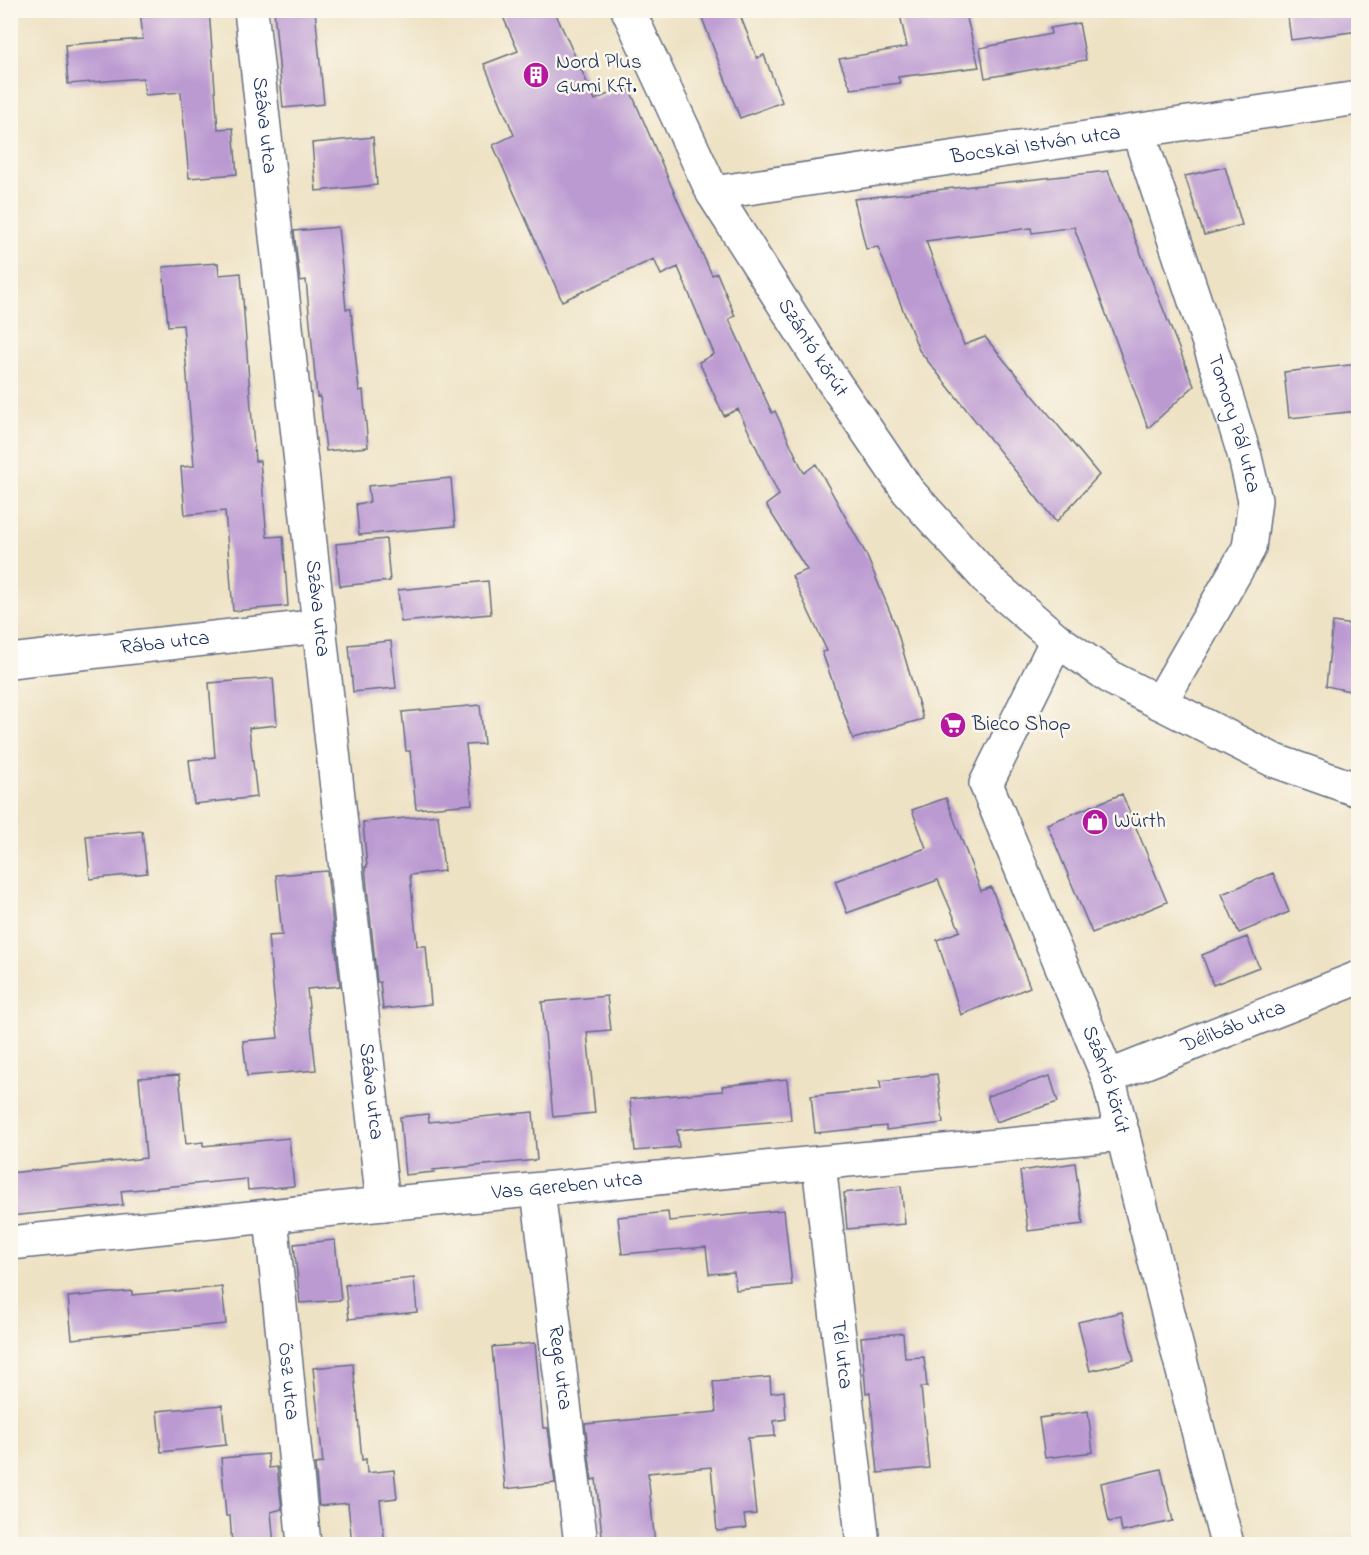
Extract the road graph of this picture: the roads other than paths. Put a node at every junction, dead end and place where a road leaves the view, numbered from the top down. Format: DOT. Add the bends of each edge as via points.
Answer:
graph roads {
  1 [pos="251,10"];
  2 [pos="628,10"];
  3 [pos="1359,98"];
  4 [pos="1138,131"];
  5 [pos="712,193"];
  6 [pos="320,626"];
  7 [pos="1057,640"];
  8 [pos="10,661"];
  9 [pos="1160,703"];
  10 [pos="1359,790"];
  11 [pos="1359,978"];
  12 [pos="1108,1077"];
  13 [pos="1123,1134"];
  14 [pos="819,1164"];
  15 [pos="538,1191"];
  16 [pos="383,1204"];
  17 [pos="271,1217"];
  18 [pos="10,1243"];
  19 [pos="304,1545"];
  20 [pos="581,1545"];
  21 [pos="863,1545"];
  22 [pos="1227,1545"];
  1 -- 6 [label="street, Száva utca"];
  2 -- 5 [label="street, Szántó körút"];
  3 -- 4 [label="street, Bocskai István utca"];
  4 -- 5 [label="street, Bocskai István utca"];
  4 -- 9 [label="street, Tomory Pál utca" via="1219,373 1255,500 1249,548"];
  5 -- 7 [label="street, Szántó körút" via="908,491 991,583"];
  6 -- 8 [label="street, Rába utca"];
  6 -- 16 [label="street, Száva utca"];
  7 -- 9 [label="street, Szántó körút" via="1113,679"];
  7 -- 12 [label="street, Szántó körút" via="986,784"];
  9 -- 10 [label="street, Szántó körút" via="1273,760"];
  11 -- 12 [label="street, Délibáb utca"];
  12 -- 13 [label="street, Szántó körút"];
  13 -- 14 [label="street, Vas Gereben utca"];
  13 -- 22 [label="street, Szántó körút"];
  14 -- 15 [label="street, Vas Gereben utca"];
  14 -- 21 [label="street, Tél utca"];
  15 -- 16 [label="street, Vas Gereben utca"];
  15 -- 20 [label="street, Rege utca"];
  16 -- 17 [label="street, Vas Gereben utca"];
  17 -- 18 [label="street, Vas Gereben utca"];
  17 -- 19 [label="street, Ősz utca"];
}
